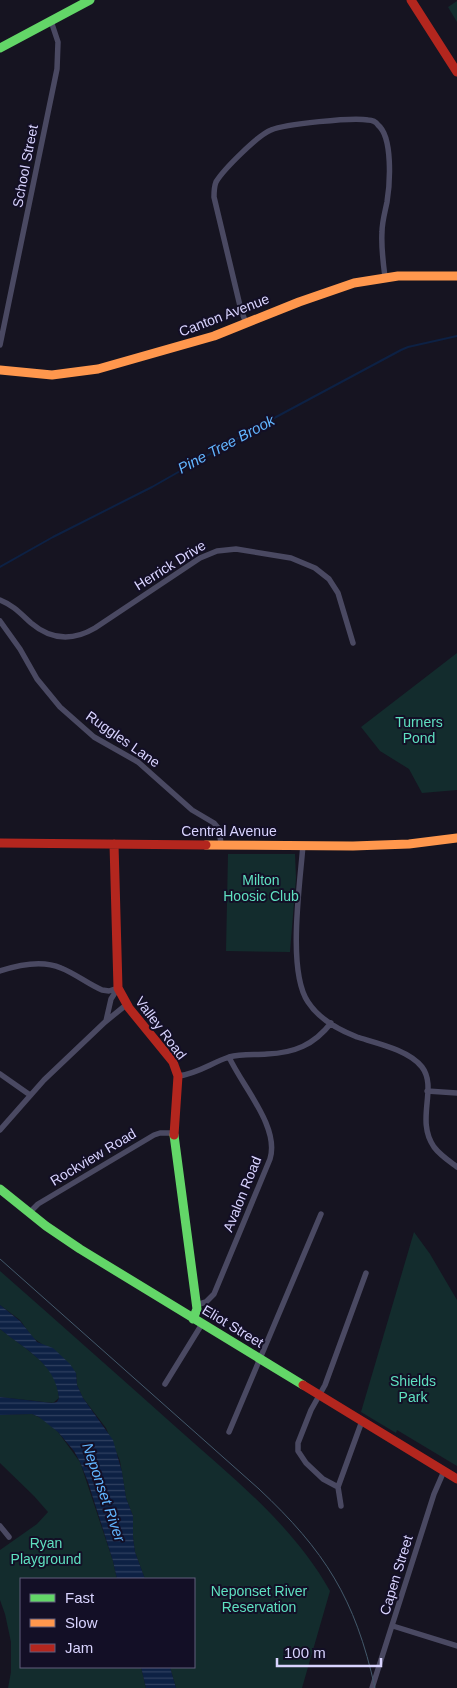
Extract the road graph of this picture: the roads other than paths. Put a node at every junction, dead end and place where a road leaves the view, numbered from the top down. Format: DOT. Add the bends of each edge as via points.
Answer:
graph roads {
  1 [pos="90,0"];
  2 [pos="411,0"];
  3 [pos="51,21"];
  4 [pos="0,48"];
  5 [pos="457,72"];
  6 [pos="457,276"];
  7 [pos="385,277"];
  8 [pos="246,323"];
  9 [pos="0,345"];
  10 [pos="0,370"];
  11 [pos="0,600"];
  12 [pos="0,621"];
  13 [pos="353,643"];
  14 [pos="457,838"];
  15 [pos="0,843"];
  16 [pos="114,844"];
  17 [pos="220,844"];
  18 [pos="303,845"];
  19 [pos="0,971"];
  20 [pos="118,988"];
  21 [pos="126,1005"];
  22 [pos="106,1022"];
  23 [pos="330,1023"];
  24 [pos="229,1057"];
  25 [pos="0,1074"];
  26 [pos="178,1076"];
  27 [pos="427,1091"];
  28 [pos="457,1093"];
  29 [pos="30,1095"];
  30 [pos="0,1130"];
  31 [pos="174,1133"];
  32 [pos="457,1167"];
  33 [pos="0,1189"];
  34 [pos="29,1213"];
  35 [pos="321,1214"];
  36 [pos="366,1272"];
  37 [pos="196,1305"];
  38 [pos="193,1318"];
  39 [pos="202,1324"];
  40 [pos="260,1359"];
  41 [pos="165,1384"];
  42 [pos="319,1396"];
  43 [pos="362,1421"];
  44 [pos="229,1432"];
  45 [pos="444,1471"];
  46 [pos="457,1479"];
  47 [pos="338,1487"];
  48 [pos="341,1506"];
  49 [pos="0,1526"];
  50 [pos="9,1537"];
  51 [pos="393,1626"];
  52 [pos="457,1646"];
  53 [pos="372,1688"];
  1 -- 3 [label="street"];
  2 -- 5 [label="street"];
  3 -- 4 [label="street"];
  3 -- 9 [label="street, School Street" via="58,42 57,69"];
  6 -- 7 [label="street, Canton Avenue"];
  7 -- 8 [label="street, Canton Avenue" via="338,288"];
  7 -- 8 [label="street" via="382,234 389,168 382,129 373,121 364,119 277,128 253,143 220,177 214,189"];
  8 -- 10 [label="street, Canton Avenue" via="198,342 98,370 52,375"];
  11 -- 13 [label="street, Herrick Drive" via="46,633 62,638 78,636 200,558 217,550 236,549 298,560 320,571 341,599"];
  12 -- 17 [label="street, Ruggles Lane" via="37,679 60,707 94,737 144,767 192,810 214,823 219,830"];
  14 -- 18 [label="street, Central Avenue" via="393,845"];
  15 -- 16 [label="street, Central Avenue"];
  16 -- 17 [label="street, Central Avenue"];
  16 -- 20 [label="street, Valley Road"];
  17 -- 18 [label="street, Central Avenue"];
  18 -- 23 [label="street" via="297,938 299,978 308,1002"];
  19 -- 20 [label="street" via="51,965 102,990"];
  20 -- 21 [label="street, Valley Road"];
  20 -- 22 [label="street" via="111,999"];
  21 -- 22 [label="street"];
  21 -- 26 [label="street, Valley Road" via="170,1058"];
  22 -- 29 [label="street"];
  23 -- 24 [label="street" via="315,1041 297,1049"];
  23 -- 27 [label="street" via="414,1059 425,1073"];
  24 -- 26 [label="street" via="192,1074"];
  24 -- 37 [label="street, Avalon Road" via="268,1126 273,1149 214,1294 206,1302"];
  25 -- 29 [label="street"];
  26 -- 31 [label="street, Valley Road"];
  27 -- 28 [label="street"];
  27 -- 32 [label="street" via="425,1119 430,1138 438,1151"];
  29 -- 30 [label="street"];
  31 -- 34 [label="street, Rockview Road" via="154,1135 38,1204"];
  31 -- 37 [label="street, Valley Road"];
  33 -- 34 [label="street, Eliot Street"];
  34 -- 38 [label="street, Eliot Street" via="71,1244"];
  35 -- 40 [label="street"];
  36 -- 42 [label="street"];
  37 -- 38 [label="street, Valley Road"];
  38 -- 39 [label="street, Eliot Street"];
  39 -- 40 [label="street, Eliot Street"];
  39 -- 41 [label="street"];
  40 -- 42 [label="street, Eliot Street"];
  40 -- 44 [label="street"];
  42 -- 43 [label="street, Eliot Street"];
  42 -- 47 [label="street" via="297,1447 311,1469"];
  43 -- 45 [label="street, Eliot Street"];
  43 -- 47 [label="street"];
  45 -- 46 [label="street, Eliot Street"];
  45 -- 51 [label="street, Capen Street"];
  47 -- 48 [label="street"];
  49 -- 50 [label="street"];
  51 -- 52 [label="street"];
  51 -- 53 [label="street, Capen Street"];
}
